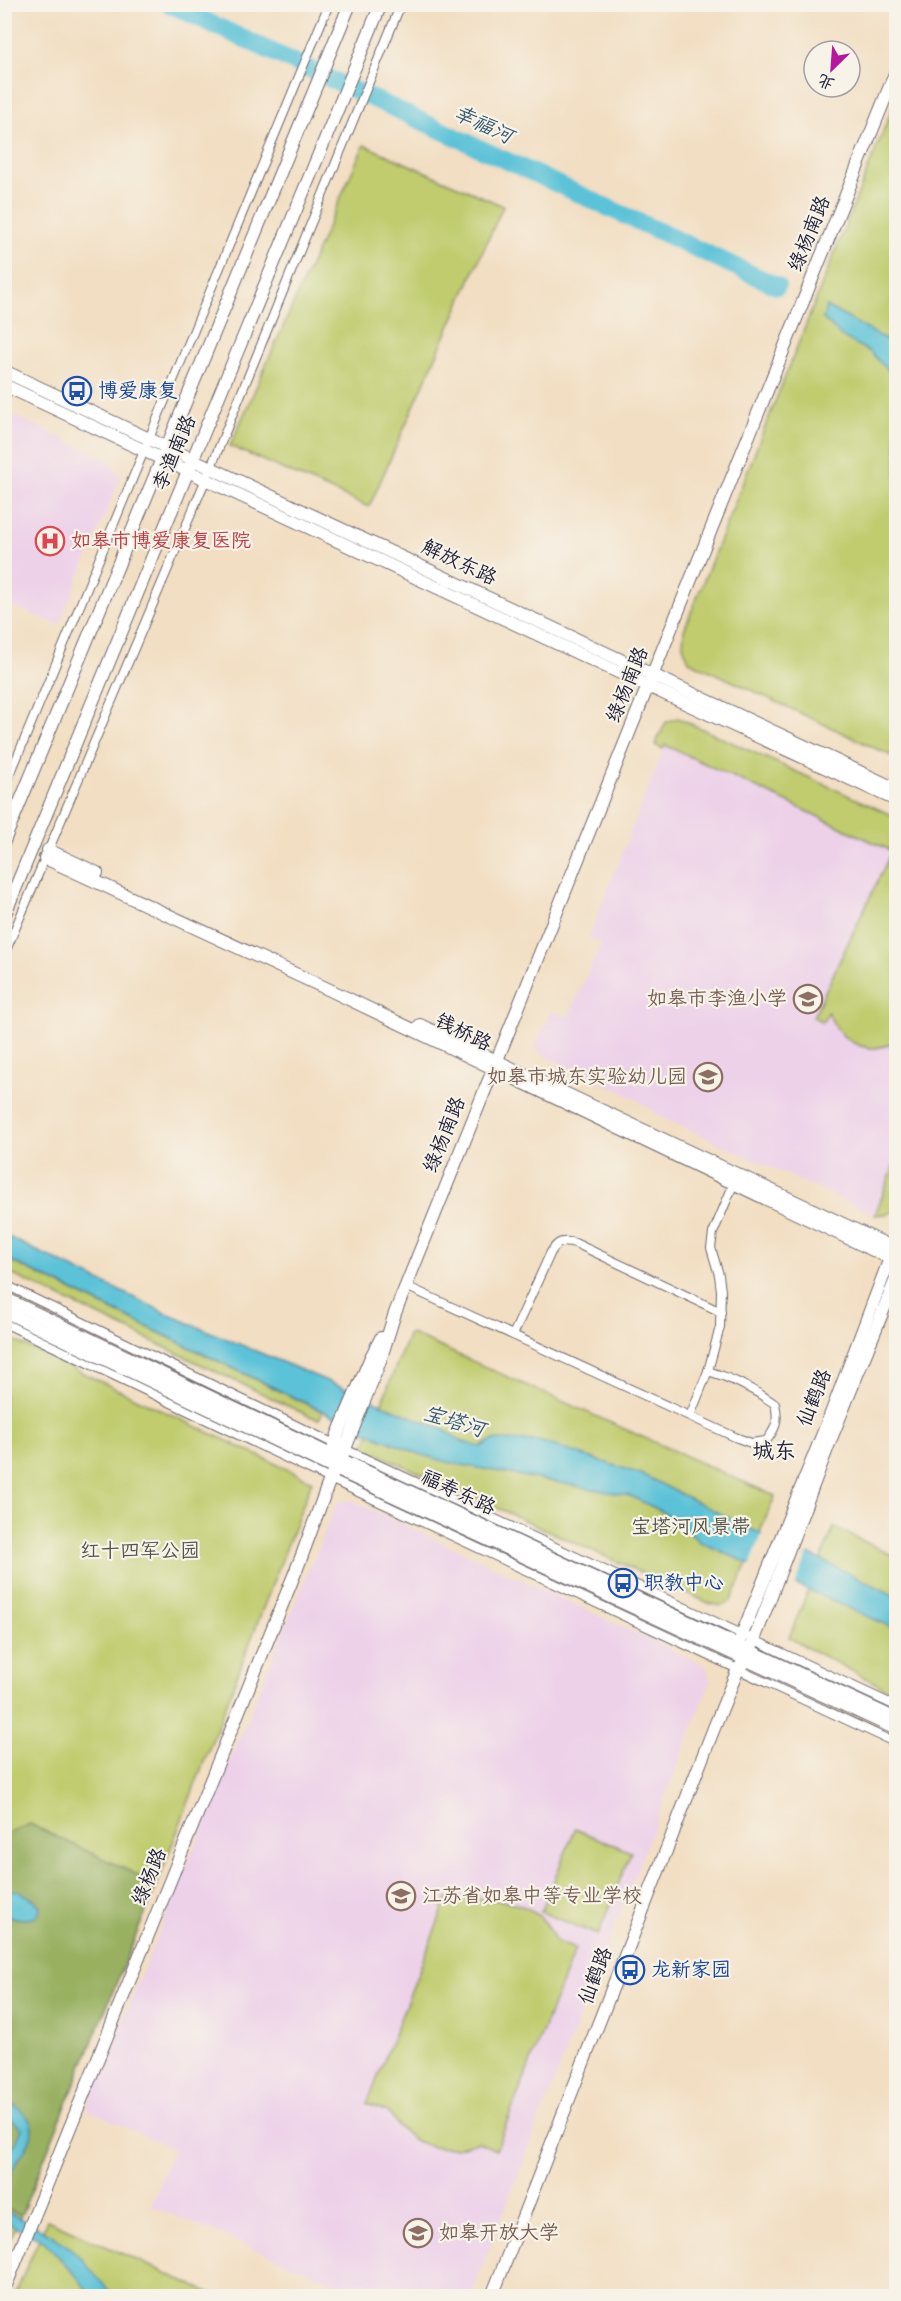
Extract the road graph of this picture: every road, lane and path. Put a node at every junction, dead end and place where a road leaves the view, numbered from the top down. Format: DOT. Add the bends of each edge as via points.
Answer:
graph roads {
  1 [pos="329,4"];
  2 [pos="350,4"];
  3 [pos="381,4"];
  4 [pos="401,4"];
  5 [pos="897,71"];
  6 [pos="4,371"];
  7 [pos="4,385"];
  8 [pos="148,445"];
  9 [pos="164,453"];
  10 [pos="191,465"];
  11 [pos="209,473"];
  12 [pos="650,681"];
  13 [pos="4,789"];
  14 [pos="897,789"];
  15 [pos="897,800"];
  16 [pos="4,841"];
  17 [pos="46,854"];
  18 [pos="4,916"];
  19 [pos="4,955"];
  20 [pos="494,1065"];
  21 [pos="734,1183"];
  22 [pos="895,1251"];
  23 [pos="897,1279"];
  24 [pos="4,1284"];
  25 [pos="406,1286"];
  26 [pos="4,1298"];
  27 [pos="4,1311"];
  28 [pos="721,1312"];
  29 [pos="4,1323"];
  30 [pos="513,1335"];
  31 [pos="708,1371"];
  32 [pos="690,1416"];
  33 [pos="337,1455"];
  34 [pos="758,1612"];
  35 [pos="738,1645"];
  36 [pos="747,1655"];
  37 [pos="897,1706"];
  38 [pos="897,1719"];
  39 [pos="897,1730"];
  40 [pos="897,1743"];
  41 [pos="4,2290"];
  42 [pos="492,2296"];
  1 -- 8 [label="street"];
  2 -- 9 [label="street, 李渔南路"];
  3 -- 10 [label="street, 李渔南路"];
  4 -- 11 [label="street"];
  5 -- 12 [label="street, 绿杨南路"];
  6 -- 8 [label="street, 解放东路"];
  7 -- 8 [label="street, 解放东路"];
  8 -- 9 [label="street, 解放东路"];
  8 -- 13 [label="street"];
  9 -- 10 [label="street, 解放东路"];
  9 -- 16 [label="street, 李渔南路"];
  10 -- 11 [label="street, 解放东路"];
  10 -- 18 [label="street, 李渔南路"];
  11 -- 12 [label="street, 解放东路"];
  11 -- 17 [label="street"];
  12 -- 14 [label="street, 解放东路"];
  12 -- 15 [label="street, 解放东路"];
  12 -- 20 [label="street, 绿杨南路"];
  17 -- 19 [label="street"];
  17 -- 20 [label="street, 钱桥路"];
  20 -- 21 [label="street, 钱桥路"];
  20 -- 22 [label="street, 钱桥路"];
  20 -- 25 [label="street, 绿杨南路"];
  21 -- 22 [label="street, 钱桥路"];
  21 -- 28 [label="street" via="711,1248 719,1275"];
  22 -- 34 [label="street, 仙鹤路" via="789,1515"];
  23 -- 34 [label="street, 仙鹤路" via="801,1520"];
  24 -- 33 [label="street"];
  25 -- 30 [label="street"];
  25 -- 33 [label="street, 绿杨南路"];
  26 -- 33 [label="street, 福寿东路"];
  27 -- 33 [label="street, 福寿东路"];
  28 -- 30 [label="street" via="564,1241 551,1252"];
  28 -- 31 [label="street"];
  29 -- 33 [label="street"];
  30 -- 32 [label="street"];
  31 -- 32 [label="street"];
  31 -- 32 [label="street" via="775,1404 778,1417 774,1431 766,1441 751,1443"];
  33 -- 35 [label="street, 福寿东路"];
  33 -- 36 [label="street"];
  33 -- 41 [label="street, 绿杨路" via="301,1558"];
  34 -- 35 [label="street, 仙鹤路"];
  34 -- 36 [label="street, 仙鹤路"];
  35 -- 36 [label="street, 福寿东路"];
  35 -- 36 [label="street"];
  36 -- 37 [label="street"];
  36 -- 38 [label="street, 福寿东路"];
  36 -- 39 [label="street, 福寿东路"];
  36 -- 40 [label="street"];
  36 -- 42 [label="street, 仙鹤路"];
}
